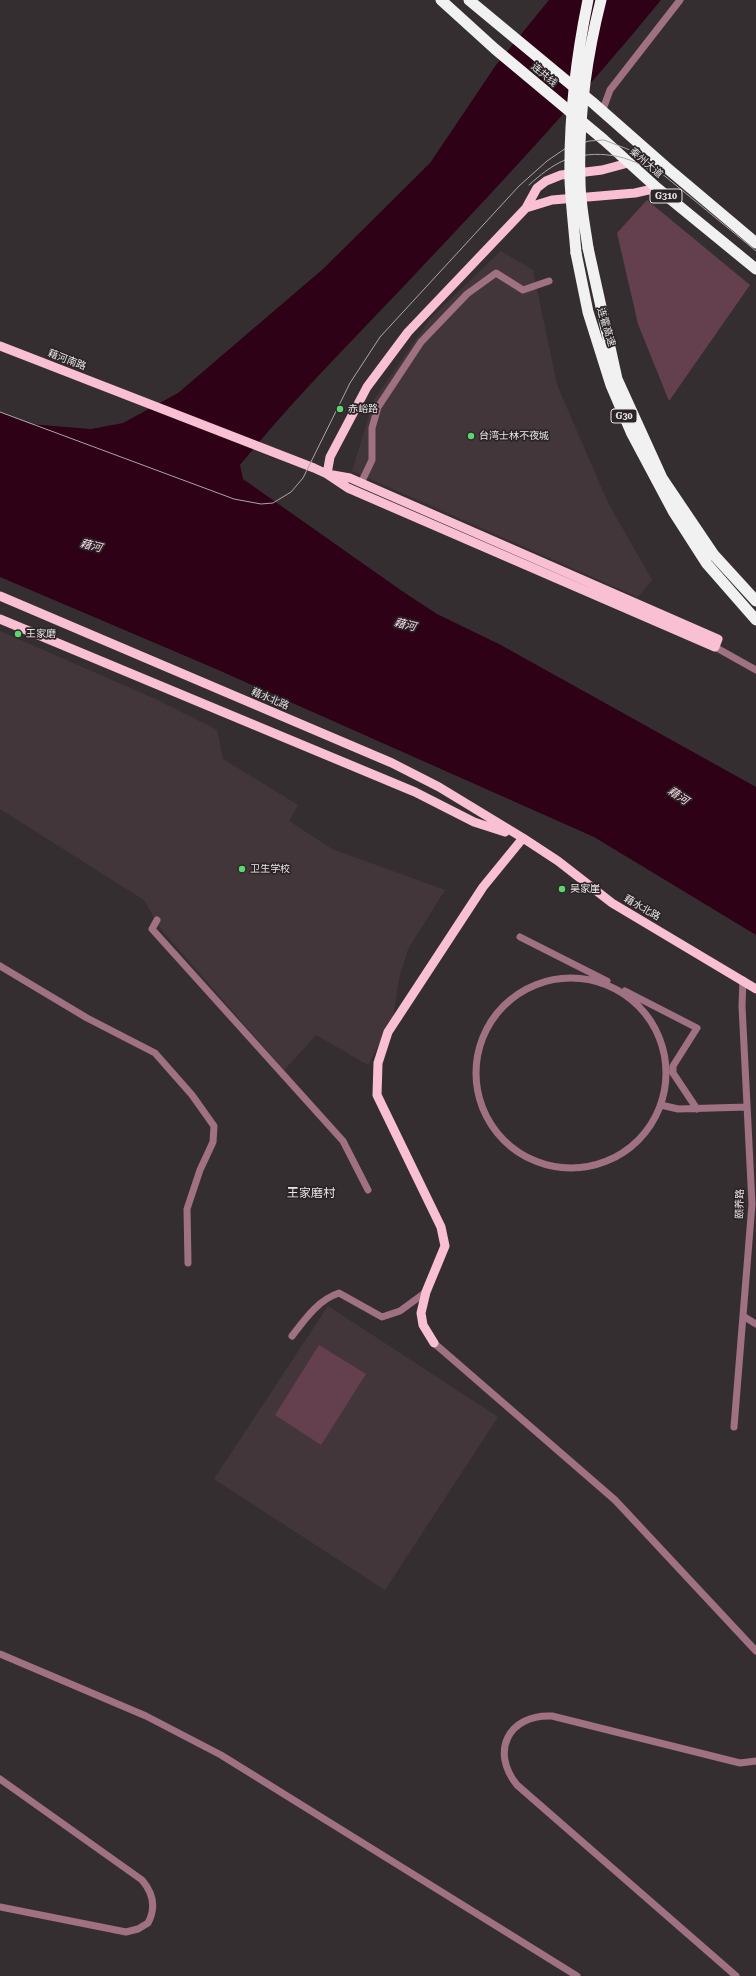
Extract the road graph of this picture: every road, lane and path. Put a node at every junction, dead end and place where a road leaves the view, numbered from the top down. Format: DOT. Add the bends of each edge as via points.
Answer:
graph roads {
  1 [pos="441,0"];
  2 [pos="469,0"];
  3 [pos="588,0"];
  4 [pos="602,0"];
  5 [pos="680,0"];
  6 [pos="592,102"];
  7 [pos="602,112"];
  8 [pos="578,119"];
  9 [pos="628,163"];
  10 [pos="657,188"];
  11 [pos="526,208"];
  12 [pos="756,243"];
  13 [pos="756,269"];
  14 [pos="549,281"];
  15 [pos="0,346"];
  16 [pos="327,474"];
  17 [pos="361,483"];
  18 [pos="0,596"];
  19 [pos="756,601"];
  20 [pos="0,619"];
  21 [pos="756,620"];
  22 [pos="715,647"];
  23 [pos="756,670"];
  24 [pos="524,838"];
  25 [pos="157,920"];
  26 [pos="520,937"];
  27 [pos="0,966"];
  28 [pos="743,980"];
  29 [pos="756,989"];
  30 [pos="661,1105"];
  31 [pos="747,1107"];
  32 [pos="697,1109"];
  33 [pos="368,1190"];
  34 [pos="754,1206"];
  35 [pos="188,1263"];
  36 [pos="426,1292"];
  37 [pos="743,1316"];
  38 [pos="756,1324"];
  39 [pos="292,1336"];
  40 [pos="434,1344"];
  41 [pos="734,1427"];
  42 [pos="756,1651"];
  43 [pos="0,1654"];
  44 [pos="756,1762"];
  45 [pos="0,1779"];
  46 [pos="0,1907"];
  47 [pos="577,1976"];
  48 [pos="736,1976"];
  1 -- 8 [label="highway, 连共线 / G310"];
  2 -- 6 [label="highway, 连共线 / G310, bridge"];
  3 -- 21 [label="highway, 连霍高速 / G30, bridge" via="580,37 570,139 570,181 576,253 588,312 611,385 632,434 673,511 708,564"];
  4 -- 19 [label="highway, 连霍高速 / G30, bridge" via="591,40 583,94 580,182 588,248 617,379 662,478 714,554"];
  5 -- 7 [label="street" via="610,90"];
  6 -- 7 [label="highway, 秦州大道 / G310"];
  7 -- 12 [label="highway, 秦州大道 / G310"];
  8 -- 9 [label="highway, 秦州大道 / G310"];
  9 -- 10 [label="highway, 秦州大道 / G310"];
  9 -- 11 [label="main road" via="602,170 561,175 546,181 537,188"];
  10 -- 11 [label="main road" via="635,193 552,200"];
  10 -- 13 [label="highway, 秦州大道 / G310"];
  11 -- 16 [label="main road" via="408,332 367,387 330,457"];
  14 -- 17 [label="street" via="523,290 496,274 467,294 421,342 378,406 372,428 372,460"];
  15 -- 16 [label="main road, 藉河南路"];
  16 -- 17 [label="main road" via="350,478"];
  16 -- 22 [label="main road" via="348,488"];
  17 -- 22 [label="main road" via="718,639"];
  18 -- 24 [label="main road, 藉水北路" via="392,763 439,787"];
  20 -- 24 [label="main road, 藉水北路" via="415,792 474,822"];
  22 -- 23 [label="street"];
  24 -- 28 [label="main road, 藉水北路" via="612,903"];
  24 -- 36 [label="main road" via="483,887 388,1032 378,1062 378,1094 441,1227 445,1246"];
  25 -- 33 [label="street" via="152,929 342,1141"];
  26 -- 32 [label="street" via="697,1028 673,1066 673,1073"];
  27 -- 35 [label="street" via="87,1018 155,1053 192,1095 214,1126 213,1142 187,1209"];
  28 -- 29 [label="main road, 藉水北路"];
  28 -- 31 [label="street, 颐养路"];
  30 -- 30 [label="street" via="666,1090 667,1070 664,1049 656,1030 645,1013 630,998 603,984 583,979 562,978 532,986 507,1003 493,1019 483,1037 477,1056 476,1077 479,1098 486,1117 509,1145 540,1163 570,1169 591,1167 611,1160 644,1136"];
  30 -- 32 [label="street" via="678,1109"];
  31 -- 32 [label="street"];
  31 -- 34 [label="street, 颐养路"];
  34 -- 37 [label="street, 颐养路"];
  36 -- 39 [label="street" via="400,1312 382,1317 339,1293 328,1296"];
  36 -- 40 [label="main road" via="421,1313 423,1325"];
  37 -- 38 [label="street"];
  37 -- 41 [label="street, 颐养路"];
  40 -- 42 [label="street" via="614,1500"];
  43 -- 47 [label="street" via="146,1716 220,1755"];
  44 -- 48 [label="street" via="740,1763 552,1716 538,1715 515,1726 504,1750 504,1763 508,1775 517,1785"];
  45 -- 46 [label="street" via="142,1880 151,1894 153,1906 148,1923 126,1932"];
}
